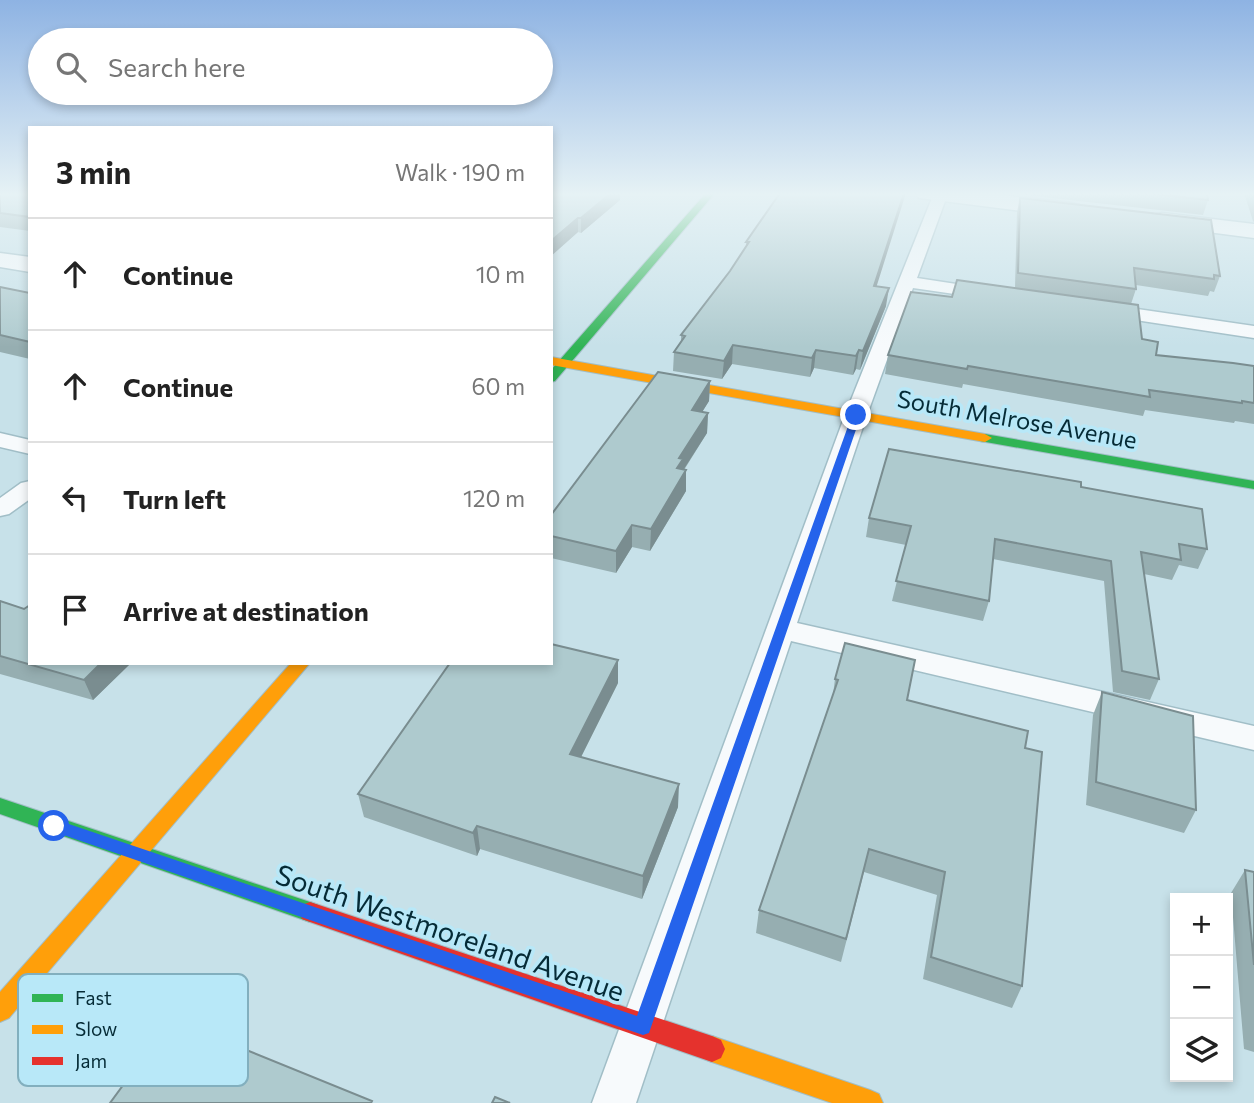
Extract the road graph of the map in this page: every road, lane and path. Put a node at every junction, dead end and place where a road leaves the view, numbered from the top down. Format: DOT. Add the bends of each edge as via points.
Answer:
graph roads {
  1 [pos="664,244"];
  2 [pos="919,244"];
  3 [pos="0,260"];
  4 [pos="28,265"];
  5 [pos="906,282"];
  6 [pos="1013,298"];
  7 [pos="1080,307"];
  8 [pos="1254,331"];
  9 [pos="558,362"];
  10 [pos="856,415"];
  11 [pos="0,440"];
  12 [pos="28,447"];
  13 [pos="1254,485"];
  14 [pos="28,489"];
  15 [pos="0,509"];
  16 [pos="781,629"];
  17 [pos="298,665"];
  18 [pos="1254,738"];
  19 [pos="0,806"];
  20 [pos="133,854"];
  21 [pos="31,974"];
  22 [pos="18,989"];
  23 [pos="0,1010"];
  24 [pos="643,1026"];
  25 [pos="614,1103"];
  26 [pos="870,1103"];
  1 -- 9 [label="street"];
  2 -- 5 [label="lane"];
  3 -- 4 [label="street"];
  5 -- 6 [label="lane"];
  5 -- 10 [label="lane"];
  7 -- 8 [label="lane"];
  9 -- 10 [label="street, South Melrose Avenue"];
  10 -- 13 [label="street, South Melrose Avenue"];
  10 -- 16 [label="lane"];
  11 -- 12 [label="lane"];
  14 -- 15 [label="lane"];
  16 -- 18 [label="lane"];
  16 -- 24 [label="lane"];
  17 -- 20 [label="street"];
  19 -- 20 [label="street, South Westmoreland Avenue"];
  20 -- 21 [label="street"];
  20 -- 24 [label="street, South Westmoreland Avenue"];
  22 -- 23 [label="street"];
  24 -- 25 [label="lane"];
  24 -- 26 [label="street, South Westmoreland Avenue"];
}
